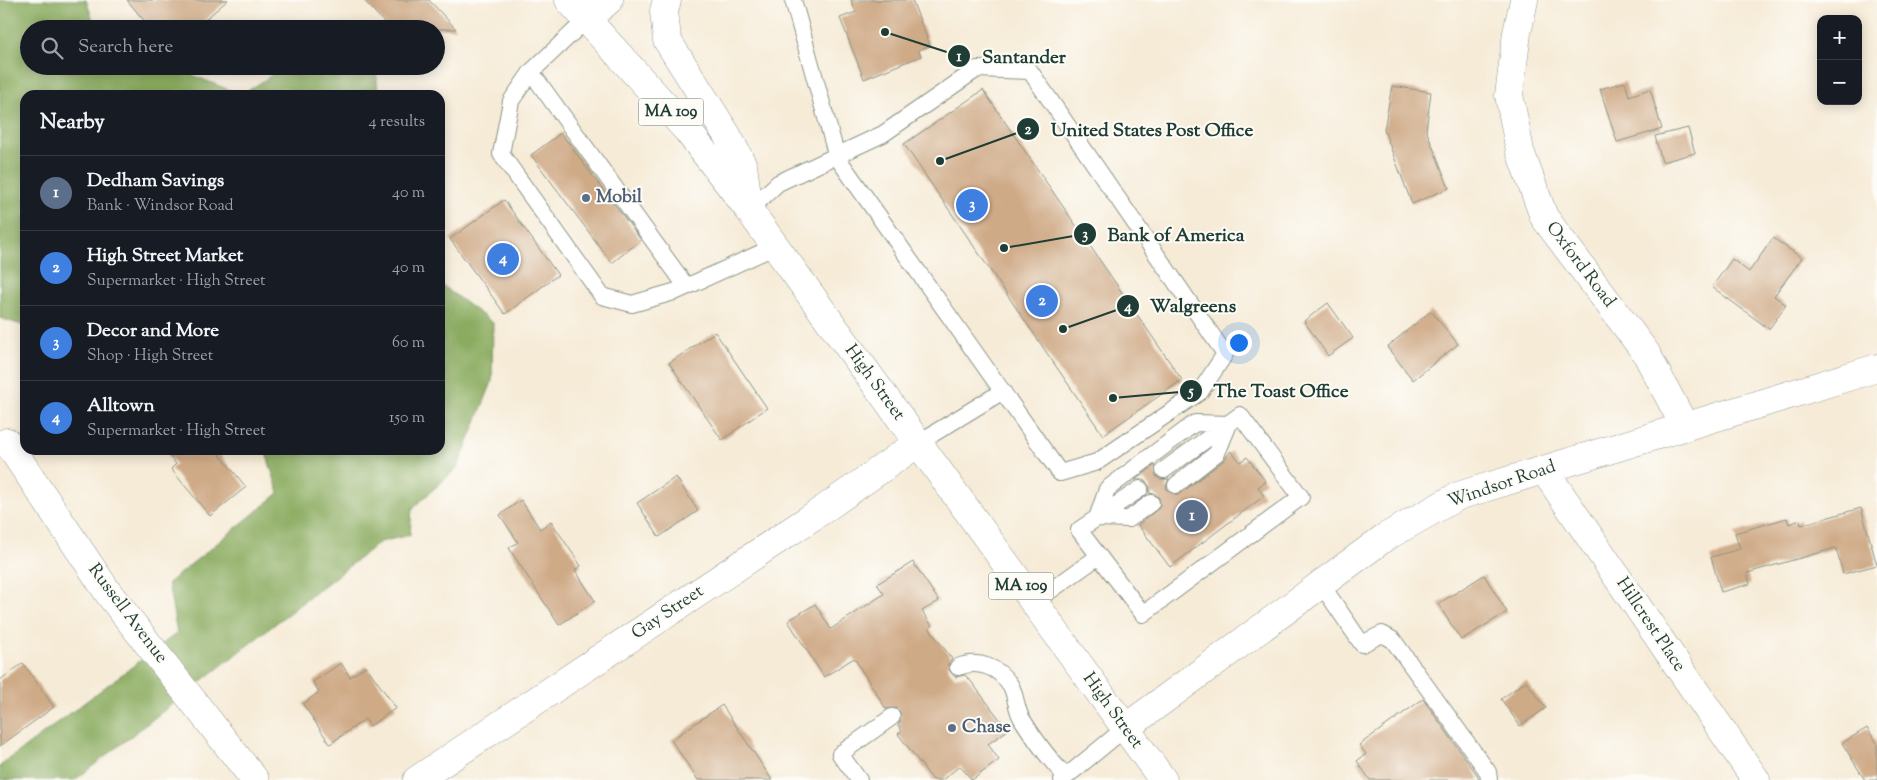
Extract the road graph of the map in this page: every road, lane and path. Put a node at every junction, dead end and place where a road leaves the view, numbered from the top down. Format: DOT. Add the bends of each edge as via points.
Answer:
graph roads {
  1 [pos="609,0"];
  2 [pos="667,0"];
  3 [pos="793,0"];
  4 [pos="1524,0"];
  5 [pos="578,10"];
  6 [pos="531,72"];
  7 [pos="837,157"];
  8 [pos="749,210"];
  9 [pos="776,246"];
  10 [pos="686,286"];
  11 [pos="1877,368"];
  12 [pos="1003,391"];
  13 [pos="1229,424"];
  14 [pos="1685,426"];
  15 [pos="6,442"];
  16 [pos="918,444"];
  17 [pos="1164,470"];
  18 [pos="1544,470"];
  19 [pos="1176,485"];
  20 [pos="1140,489"];
  21 [pos="1151,503"];
  22 [pos="1097,518"];
  23 [pos="1099,556"];
  24 [pos="1321,584"];
  25 [pos="1033,603"];
  26 [pos="958,667"];
  27 [pos="892,717"];
  28 [pos="1124,729"];
  29 [pos="1064,779"];
  30 [pos="254,780"];
  31 [pos="417,780"];
  32 [pos="859,780"];
  33 [pos="1163,780"];
  34 [pos="1489,780"];
  35 [pos="1756,780"];
  1 -- 5 [label="street"];
  2 -- 8 [label="street" via="664,11 667,40 743,166"];
  3 -- 7 [label="lane"];
  4 -- 14 [label="street, Oxford Road" via="1509,95 1520,151 1544,218 1646,353"];
  5 -- 6 [label="lane"];
  5 -- 8 [label="street, High Street / MA 109" via="687,130"];
  6 -- 10 [label="lane"];
  6 -- 10 [label="lane" via="511,101 501,154 602,296 632,304"];
  7 -- 8 [label="lane" via="778,183"];
  7 -- 12 [label="lane"];
  7 -- 12 [label="lane" via="883,134 977,69 1030,71 1225,354 1200,392 1097,462 1060,473"];
  8 -- 9 [label="street, High Street / MA 109"];
  9 -- 10 [label="lane"];
  9 -- 16 [label="street, High Street / MA 109"];
  11 -- 14 [label="street, Windsor Road"];
  12 -- 16 [label="lane"];
  13 -- 17 [label="lane"];
  13 -- 19 [label="lane" via="1216,453"];
  13 -- 22 [label="lane" via="1195,423 1107,489"];
  13 -- 23 [label="lane" via="1240,415 1301,497 1143,614"];
  14 -- 18 [label="street, Windsor Road"];
  15 -- 30 [label="street, Russell Avenue" via="109,594"];
  16 -- 25 [label="street, High Street / MA 109"];
  16 -- 31 [label="street, Gay Street"];
  18 -- 24 [label="street, Windsor Road" via="1458,496 1384,538"];
  18 -- 35 [label="street, Hillcrest Place"];
  20 -- 22 [label="lane"];
  21 -- 22 [label="lane" via="1129,519"];
  22 -- 23 [label="lane" via="1079,530"];
  23 -- 25 [label="lane"];
  24 -- 28 [label="street, Windsor Road"];
  24 -- 34 [label="lane" via="1362,644 1382,634 1393,640 1488,772"];
  25 -- 28 [label="street, High Street / MA 109"];
  26 -- 29 [label="lane" via="971,662 992,667 1010,686 1019,714 1041,751"];
  27 -- 32 [label="lane" via="840,754"];
  28 -- 29 [label="lane"];
  28 -- 33 [label="street, High Street / MA 109"];
}
